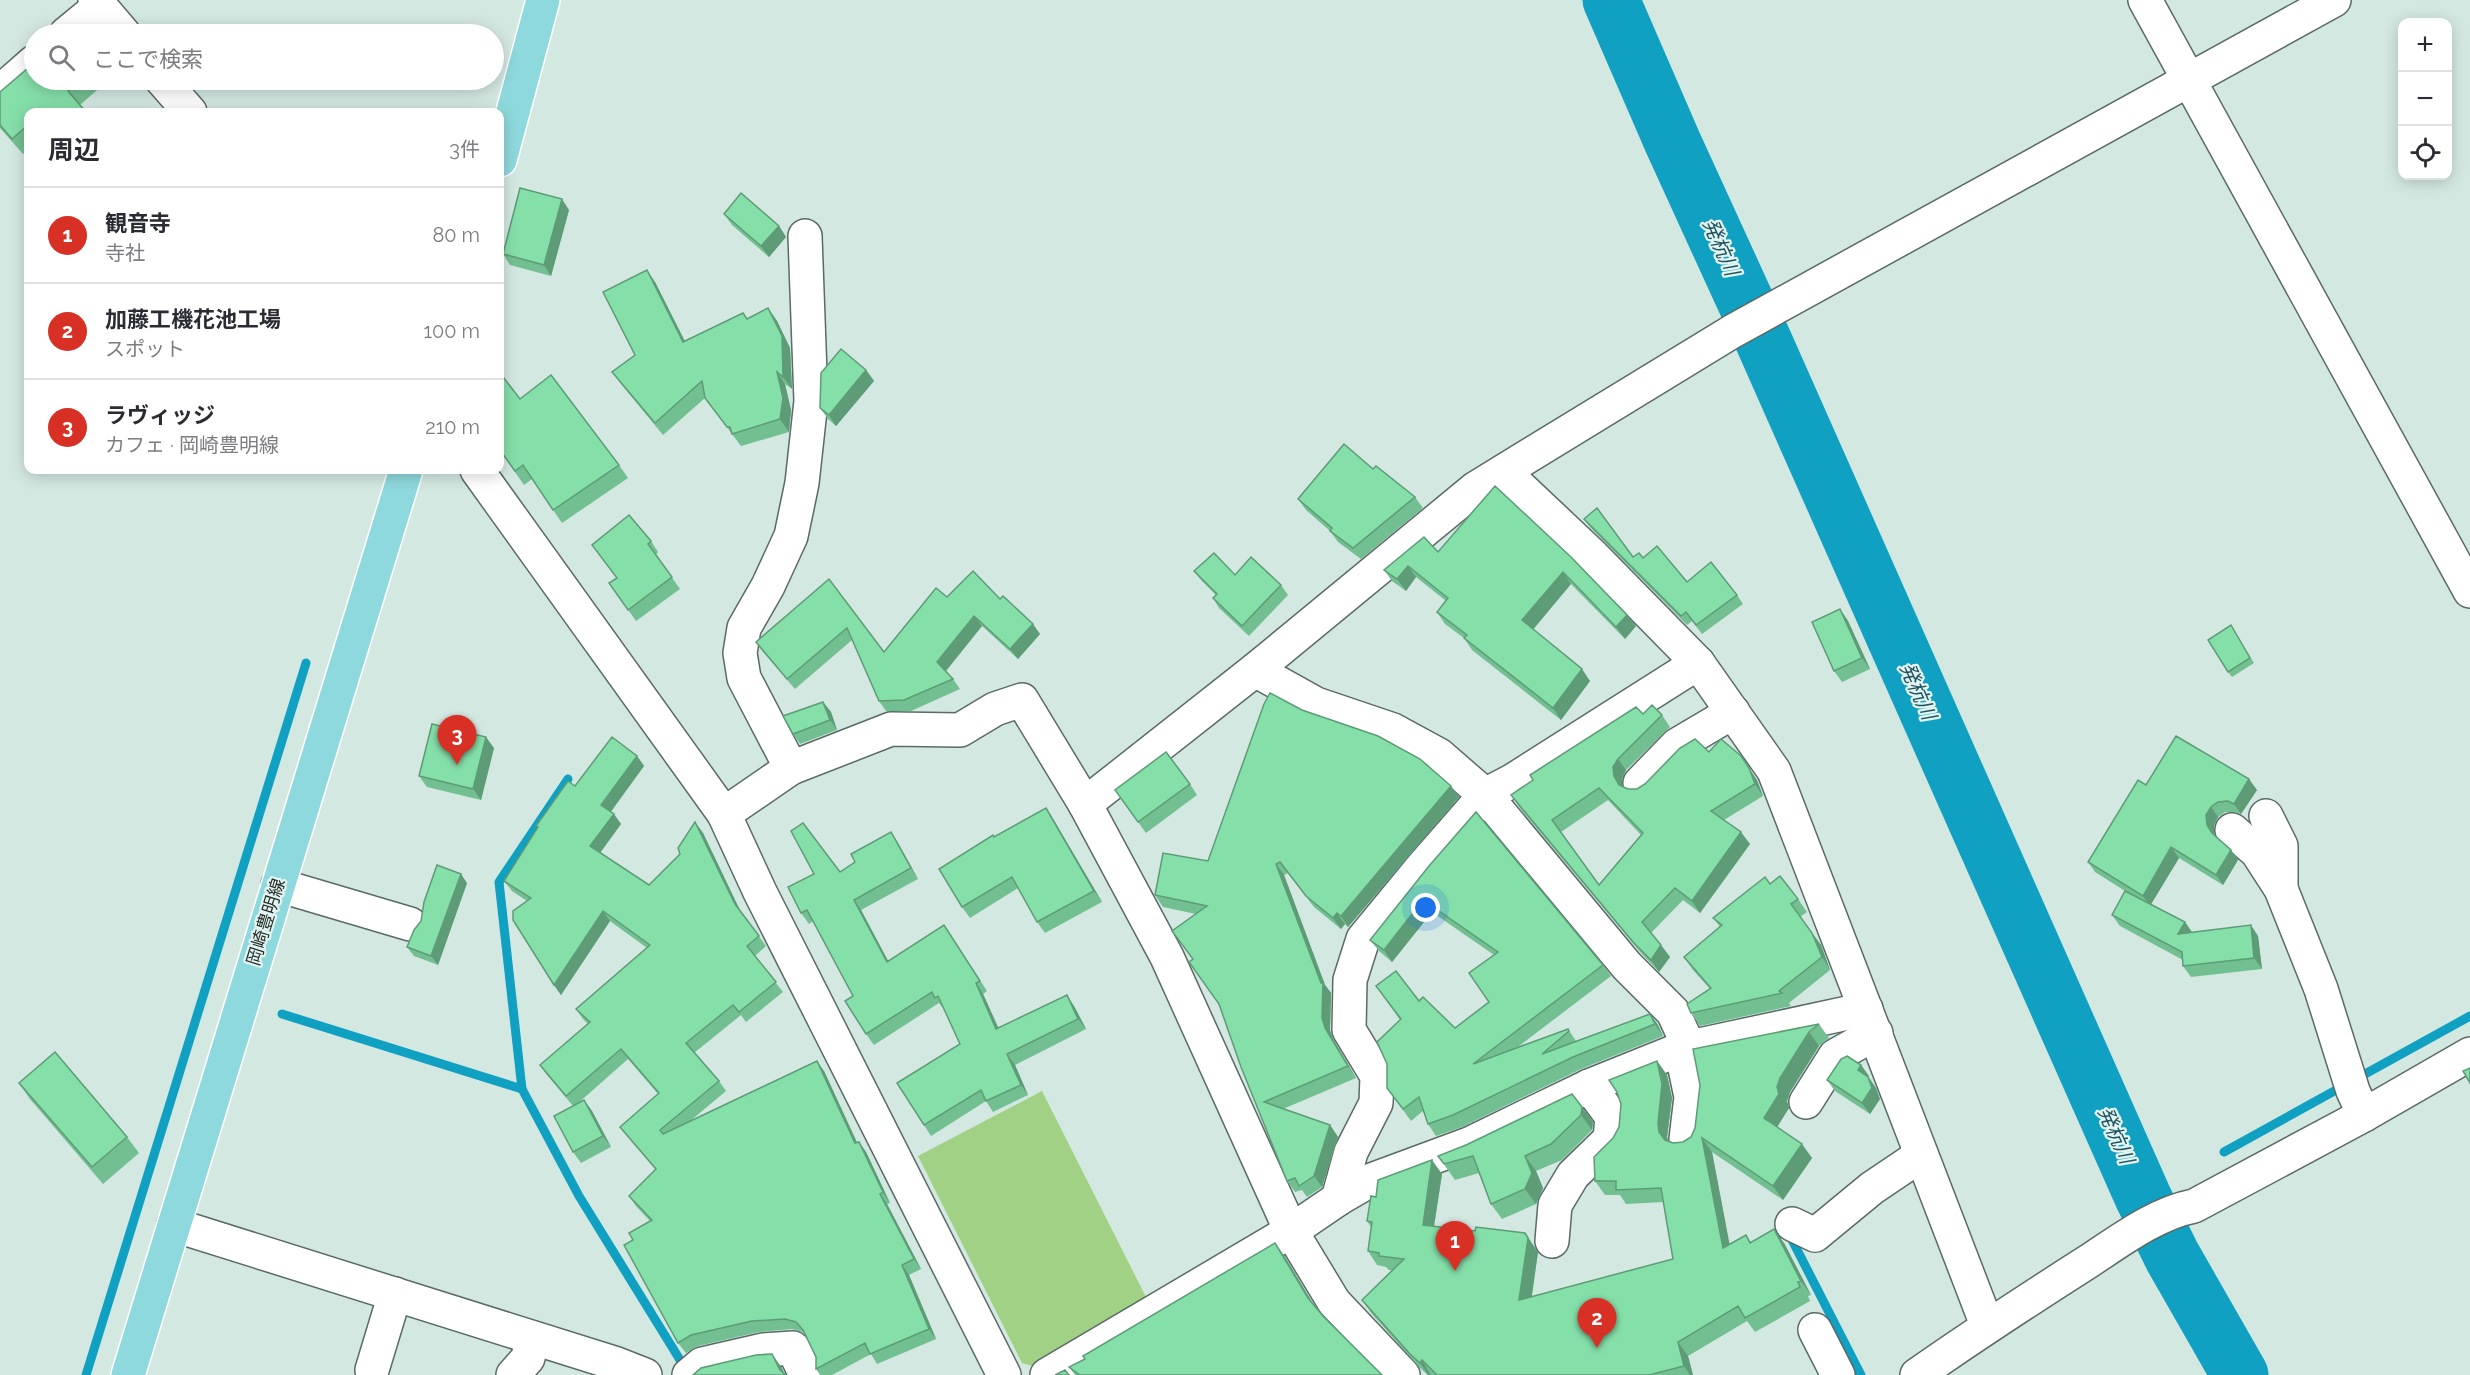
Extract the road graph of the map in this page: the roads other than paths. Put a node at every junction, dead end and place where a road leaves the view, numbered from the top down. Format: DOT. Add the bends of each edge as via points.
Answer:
graph roads {
  1 [pos="543,0"];
  2 [pos="2145,0"];
  3 [pos="2334,0"];
  4 [pos="98,3"];
  5 [pos="76,24"];
  6 [pos="116,24"];
  7 [pos="24,71"];
  8 [pos="2187,79"];
  9 [pos="171,90"];
  10 [pos="0,92"];
  11 [pos="186,108"];
  12 [pos="504,145"];
  13 [pos="806,236"];
  14 [pos="1504,472"];
  15 [pos="405,474"];
  16 [pos="480,474"];
  17 [pos="2470,591"];
  18 [pos="1698,663"];
  19 [pos="1255,670"];
  20 [pos="1733,712"];
  21 [pos="791,768"];
  22 [pos="1640,783"];
  23 [pos="1485,795"];
  24 [pos="1085,804"];
  25 [pos="724,814"];
  26 [pos="2266,816"];
  27 [pos="2232,830"];
  28 [pos="278,885"];
  29 [pos="2281,889"];
  30 [pos="410,924"];
  31 [pos="1871,1021"];
  32 [pos="1685,1048"];
  33 [pos="2470,1054"];
  34 [pos="1589,1086"];
  35 [pos="2353,1090"];
  36 [pos="1806,1102"];
  37 [pos="1686,1139"];
  38 [pos="1921,1155"];
  39 [pos="1338,1199"];
  40 [pos="1792,1224"];
  41 [pos="174,1225"];
  42 [pos="1291,1231"];
  43 [pos="1552,1241"];
  44 [pos="395,1294"];
  45 [pos="1987,1326"];
  46 [pos="1815,1330"];
  47 [pos="532,1338"];
  48 [pos="372,1370"];
  49 [pos="128,1375"];
  50 [pos="513,1375"];
  51 [pos="645,1375"];
  52 [pos="689,1375"];
  53 [pos="806,1375"];
  54 [pos="1004,1375"];
  55 [pos="1047,1375"];
  56 [pos="1403,1375"];
  57 [pos="1838,1375"];
  58 [pos="1917,1375"];
  1 -- 12 [label="main road"];
  2 -- 8 [label="street"];
  3 -- 8 [label="street"];
  4 -- 5 [label="street"];
  4 -- 6 [label="street"];
  7 -- 10 [label="street"];
  8 -- 14 [label="street" via="1733,331"];
  8 -- 17 [label="street"];
  9 -- 11 [label="street"];
  13 -- 21 [label="street" via="811,400 802,483 791,536 744,628 740,652 744,678"];
  14 -- 18 [label="street"];
  14 -- 19 [label="street" via="1476,488"];
  15 -- 28 [label="main road, 岡崎豊明線"];
  16 -- 25 [label="street"];
  18 -- 20 [label="street"];
  18 -- 23 [label="street"];
  19 -- 23 [label="street" via="1316,704 1402,735 1439,755"];
  19 -- 24 [label="street"];
  20 -- 22 [label="street" via="1677,745"];
  20 -- 31 [label="street" via="1774,771"];
  21 -- 24 [label="street" via="891,729 960,730 995,709 1023,700"];
  21 -- 25 [label="street"];
  23 -- 32 [label="street" via="1627,966 1673,1011"];
  23 -- 39 [label="street" via="1363,939 1350,980 1349,1030 1377,1076 1376,1103 1351,1152"];
  24 -- 42 [label="street" via="1167,957"];
  25 -- 54 [label="street"];
  26 -- 29 [label="street" via="2282,846"];
  27 -- 29 [label="street" via="2257,852"];
  28 -- 30 [label="street"];
  28 -- 41 [label="main road, 岡崎豊明線"];
  29 -- 35 [label="street"];
  31 -- 32 [label="street"];
  31 -- 36 [label="street" via="1835,1056"];
  31 -- 38 [label="street"];
  32 -- 34 [label="street"];
  32 -- 37 [label="street" via="1691,1097"];
  33 -- 35 [label="street"];
  34 -- 39 [label="street" via="1469,1144 1369,1181"];
  34 -- 43 [label="street" via="1612,1117 1610,1139 1573,1175 1555,1205"];
  35 -- 45 [label="street" via="2194,1206 2178,1209 2132,1233"];
  38 -- 40 [label="street" via="1872,1188 1815,1235"];
  38 -- 45 [label="street"];
  39 -- 42 [label="street"];
  41 -- 44 [label="street"];
  41 -- 49 [label="main road, 岡崎豊明線"];
  42 -- 55 [label="street"];
  42 -- 56 [label="street" via="1334,1302"];
  44 -- 47 [label="street"];
  44 -- 48 [label="street"];
  45 -- 58 [label="street"];
  46 -- 57 [label="street"];
  47 -- 50 [label="street" via="528,1358"];
  47 -- 51 [label="street"];
  52 -- 53 [label="street" via="702,1364 763,1350 793,1348"];
}
